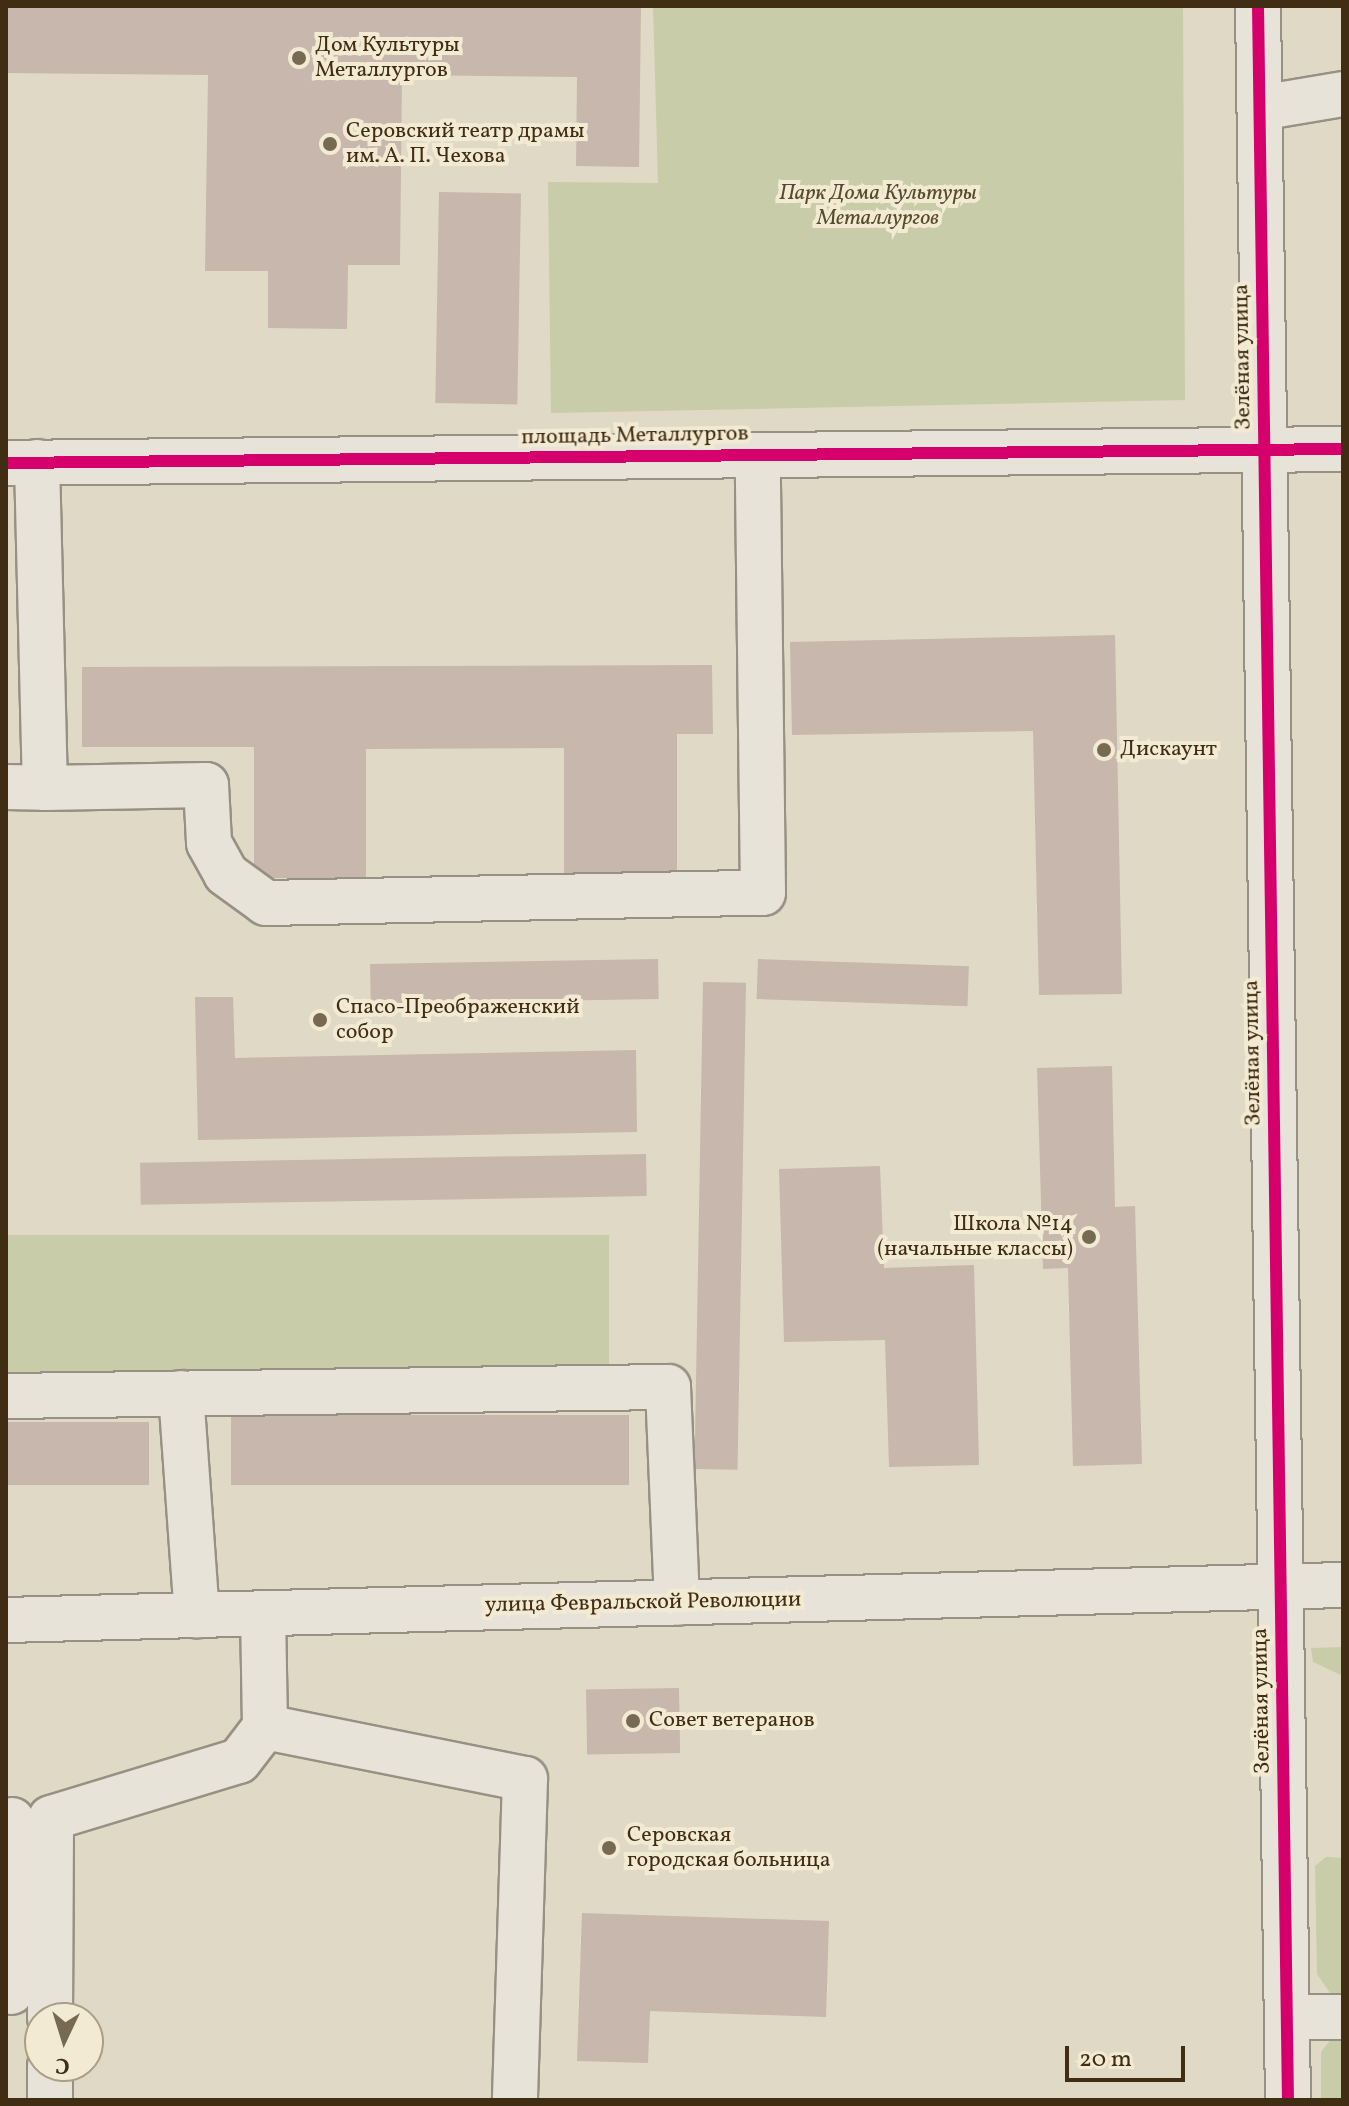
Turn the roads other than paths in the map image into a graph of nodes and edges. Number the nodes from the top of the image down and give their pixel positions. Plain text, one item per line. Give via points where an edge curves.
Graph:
1 (1258, 6) edge
2 (1343, 94) edge
3 (1260, 108) junction
4 (1343, 449) edge
5 (1265, 451) junction
6 (758, 455) junction
7 (21, 462) edge
8 (25, 788) edge
9 (181, 1393) junction
10 (6, 1396) edge
11 (1343, 1585) edge
12 (1281, 1587) junction
13 (677, 1603) junction
14 (263, 1613) junction
15 (197, 1615) junction
16 (6, 1620) edge
17 (265, 1727) junction
18 (23, 1819) edge
19 (11, 1992) dead end
20 (48, 2002) edge
21 (1287, 2017) junction
22 (1343, 2017) edge
23 (515, 2100) edge
24 (1288, 2100) edge

1 - 3 street, Зелёная улица
2 - 3 street
3 - 5 street, Зелёная улица
4 - 5 street, площадь Металлургов
5 - 6 street, площадь Металлургов
5 - 12 street, Зелёная улица
6 - 7 street, площадь Металлургов
6 - 8 street via 763,893 266,903 226,874 209,843 206,785
7 - 8 street
9 - 10 street
9 - 13 street via 668,1387
9 - 15 street
11 - 12 street, улица Февральской Революции
12 - 13 street, улица Февральской Революции
12 - 21 street, Зелёная улица
13 - 14 street, улица Февральской Революции
14 - 15 street, улица Февральской Революции
14 - 17 street
15 - 16 street, улица Февральской Революции
17 - 18 street via 239,1761
17 - 23 street via 525,1779
18 - 19 street
18 - 20 street
21 - 22 street
21 - 24 street, Зелёная улица

